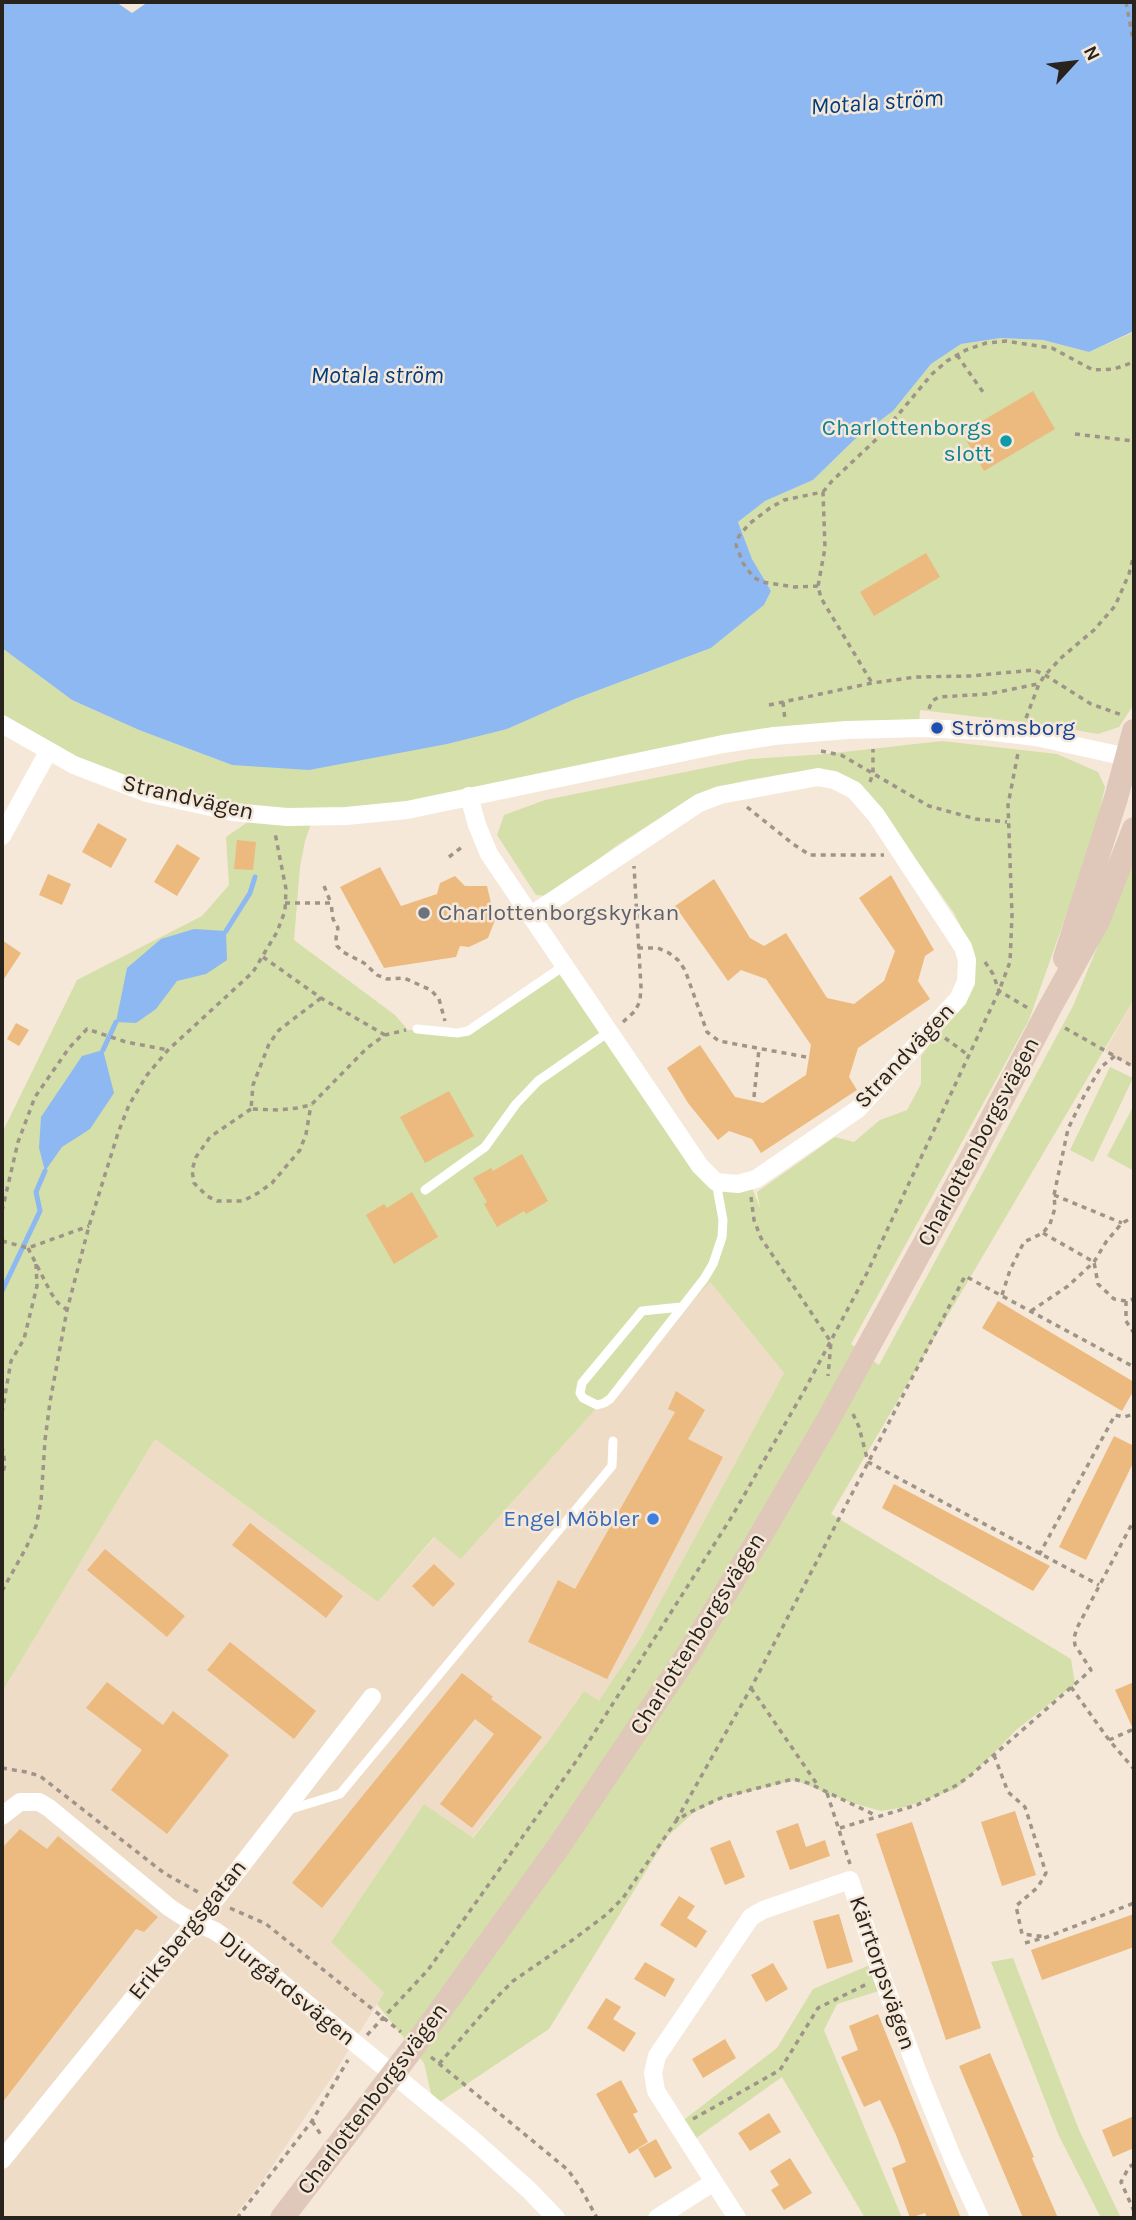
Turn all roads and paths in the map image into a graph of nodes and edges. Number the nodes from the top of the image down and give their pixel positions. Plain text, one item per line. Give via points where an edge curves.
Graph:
1 (1126, 2) edge
2 (1134, 45) edge
3 (957, 355) junction
4 (1134, 362) edge
5 (985, 395) dead end
6 (1075, 434) dead end
7 (1134, 441) edge
8 (822, 492) junction
9 (1134, 554) edge
10 (818, 586) junction
11 (1045, 675) junction
12 (872, 683) junction
13 (1039, 684) junction
14 (769, 705) dead end
15 (929, 709) dead end
16 (1024, 723) dead end
17 (2, 724) edge
18 (1131, 724) edge
19 (1019, 747) dead end
20 (873, 750) dead end
21 (48, 752) junction
22 (1131, 758) edge
23 (738, 791) junction
24 (470, 796) junction
25 (1007, 822) junction
26 (1134, 829) edge
27 (275, 831) dead end
28 (2, 836) edge
29 (462, 847) dead end
30 (633, 847) junction
31 (900, 852) junction
32 (449, 857) dead end
33 (324, 886) dead end
34 (285, 903) junction
35 (331, 903) junction
36 (531, 915) junction
37 (638, 948) junction
38 (263, 957) junction
39 (565, 965) junction
40 (999, 991) junction
41 (321, 998) junction
42 (1048, 1016) junction
43 (932, 1028) junction
44 (416, 1029) joint
45 (610, 1031) junction
46 (447, 1032) junction
47 (385, 1035) junction
48 (759, 1049) junction
49 (168, 1050) junction
50 (968, 1055) junction
51 (1115, 1056) junction
52 (806, 1057) dead end
53 (1134, 1067) edge
54 (754, 1097) dead end
55 (311, 1105) junction
56 (251, 1109) junction
57 (716, 1181) junction
58 (750, 1181) junction
59 (425, 1190) dead end
60 (1054, 1195) junction
61 (2, 1211) edge
62 (1134, 1217) edge
63 (1122, 1223) junction
64 (89, 1226) junction
65 (1043, 1233) junction
66 (2, 1241) edge
67 (28, 1248) junction
68 (1094, 1262) junction
69 (36, 1264) junction
70 (1002, 1295) junction
71 (1134, 1299) edge
72 (1126, 1301) junction
73 (681, 1307) junction
74 (67, 1310) junction
75 (1031, 1311) junction
76 (1134, 1333) edge
77 (831, 1342) junction
78 (1134, 1367) edge
79 (2, 1413) edge
80 (1134, 1414) edge
81 (613, 1441) dead end
82 (2, 1446) edge
83 (868, 1462) junction
84 (2, 1476) edge
85 (1134, 1523) edge
86 (1039, 1555) junction
87 (1099, 1585) junction
88 (2, 1591) edge
89 (1071, 1687) junction
90 (751, 1688) junction
91 (372, 1697) dead end
92 (1134, 1729) edge
93 (1109, 1740) junction
94 (994, 1755) junction
95 (2, 1768) edge
96 (1134, 1769) edge
97 (820, 1788) junction
98 (827, 1793) junction
99 (283, 1812) junction
100 (2, 1816) edge
101 (877, 1816) junction
102 (676, 1821) junction
103 (840, 1828) junction
104 (850, 1880) junction
105 (215, 1900) junction
106 (1134, 1903) edge
107 (196, 1923) junction
108 (1047, 1937) junction
109 (1025, 1943) dead end
110 (882, 1977) junction
111 (383, 2017) junction
112 (358, 2046) junction
113 (393, 2074) junction
114 (312, 2120) junction
115 (679, 2126) junction
116 (321, 2135) dead end
117 (2, 2160) edge
118 (1134, 2164) edge
119 (714, 2182) junction
120 (1134, 2210) edge
121 (237, 2218) edge
122 (282, 2218) edge
123 (555, 2218) edge
124 (597, 2218) edge
125 (657, 2218) edge
126 (737, 2218) edge
127 (980, 2218) edge

1 - 2 path
3 - 4 path via 986,343 1006,341 1052,348 1093,370
3 - 5 path
3 - 8 path via 932,374 881,434
6 - 7 path
8 - 10 path via 825,548
8 - 10 path via 770,508 749,524 736,545 743,563 762,582
9 - 11 path via 1115,606
10 - 12 path
11 - 12 path via 1023,670
11 - 13 path
11 - 18 path
12 - 14 path
13 - 15 path via 939,697
13 - 16 path
17 - 21 street, Strandvägen
18 - 22 main road, Charlottenborgsvägen
19 - 25 path
20 - 25 path via 873,773 913,798 960,815
21 - 24 street, Strandvägen via 147,793 261,816 370,814
21 - 28 street
22 - 24 street, Strandvägen via 986,731 846,730 759,737
22 - 42 main road, Charlottenborgsvägen
23 - 30 street, Strandvägen via 699,803
23 - 31 path via 742,803 810,855
23 - 31 street, Strandvägen via 818,777 844,784 876,816
24 - 36 street via 489,854
25 - 40 path via 1012,939 1010,962
26 - 42 main road, Charlottenborgsvägen via 1098,921
27 - 34 path
29 - 32 path
30 - 36 street, Strandvägen
30 - 37 path
31 - 43 street, Strandvägen via 967,960 963,991
33 - 35 path
34 - 35 path
34 - 38 path via 277,932
35 - 46 path via 337,946 377,975 404,978 431,990 439,999
36 - 39 street
37 - 45 path via 640,1001 629,1017
37 - 48 path via 658,948 678,960 707,1032 719,1041
38 - 41 path
38 - 49 path via 236,990
39 - 45 street
39 - 46 lane via 468,1031
40 - 42 path
40 - 50 path
41 - 47 path
41 - 56 path via 279,1030 269,1044 253,1084
42 - 51 path
42 - 113 main road, Charlottenborgsvägen via 846,1387 690,1651 559,1846
43 - 50 path
43 - 58 street, Strandvägen via 858,1110
44 - 46 lane
44 - 47 path
45 - 57 street via 700,1166
45 - 59 lane via 538,1081 485,1147
47 - 55 path
48 - 52 path
48 - 54 path
49 - 61 path via 87,1029 34,1097
49 - 64 path via 129,1105
50 - 77 path
51 - 53 path
51 - 60 path via 1101,1067 1068,1129
55 - 56 path
55 - 56 path via 300,1150 272,1183 243,1201 217,1201 194,1183 196,1157 210,1137
57 - 58 street via 729,1185
57 - 73 lane via 722,1237 713,1264
58 - 77 path via 761,1238
60 - 63 path
60 - 65 path via 1055,1208
62 - 63 path
63 - 68 path
64 - 67 path
64 - 74 path
65 - 68 path
65 - 70 path via 1024,1242
66 - 67 path
67 - 69 path
68 - 72 path via 1098,1284 1114,1299
68 - 75 path
69 - 74 path via 51,1293
69 - 79 path via 37,1286 24,1339 11,1361
70 - 75 path
70 - 83 path via 965,1276
71 - 72 path
72 - 76 path via 1126,1321
73 - 73 lane via 610,1398 597,1405 583,1398 582,1383 642,1311
74 - 88 path via 48,1415 36,1526
75 - 78 path
77 - 111 path via 731,1518 577,1759 428,1970
80 - 86 path via 1115,1415
81 - 99 lane via 612,1466 340,1794
82 - 84 path
83 - 86 path
83 - 90 path
85 - 87 path
86 - 87 path
87 - 89 path via 1074,1638 1091,1670
89 - 93 path
89 - 94 path
90 - 97 path
90 - 102 path
91 - 99 street, Eriksbergsgatan
92 - 93 path
93 - 96 path
94 - 101 path via 931,1799
94 - 108 path via 1008,1792 1025,1807 1046,1873 1016,1906 1022,1934
95 - 105 path via 40,1776 164,1873
97 - 98 path
97 - 102 path via 793,1779 776,1782 723,1797
98 - 101 path
98 - 103 path
99 - 105 street, Eriksbergsgatan
100 - 107 street, Djurgårdsvägen via 20,1801 39,1802 170,1908
101 - 103 path
102 - 124 path via 623,1898 496,1997 439,2064 568,2171
103 - 104 path via 850,1861
104 - 110 street, Kärrtorpsvägen
104 - 115 street, Kärrtorpsvägen via 763,1910 746,1923 657,2056 653,2073 656,2091
105 - 107 street, Eriksbergsgatan
105 - 111 path via 266,1924
106 - 108 path
107 - 112 street, Djurgårdsvägen via 234,1944
107 - 117 street, Eriksbergsgatan
108 - 109 path
110 - 115 path via 818,2008 780,2070
110 - 127 street, Kärrtorpsvägen
111 - 112 path
112 - 113 street, Djurgårdsvägen
112 - 114 path
113 - 122 main road, Charlottenborgsvägen
113 - 123 street, Djurgårdsvägen via 502,2165
114 - 116 path
114 - 121 path
115 - 119 street, Kärrtorpsvägen
118 - 120 path via 1121,2182
119 - 125 street
119 - 126 street, Kärrtorpsvägen

